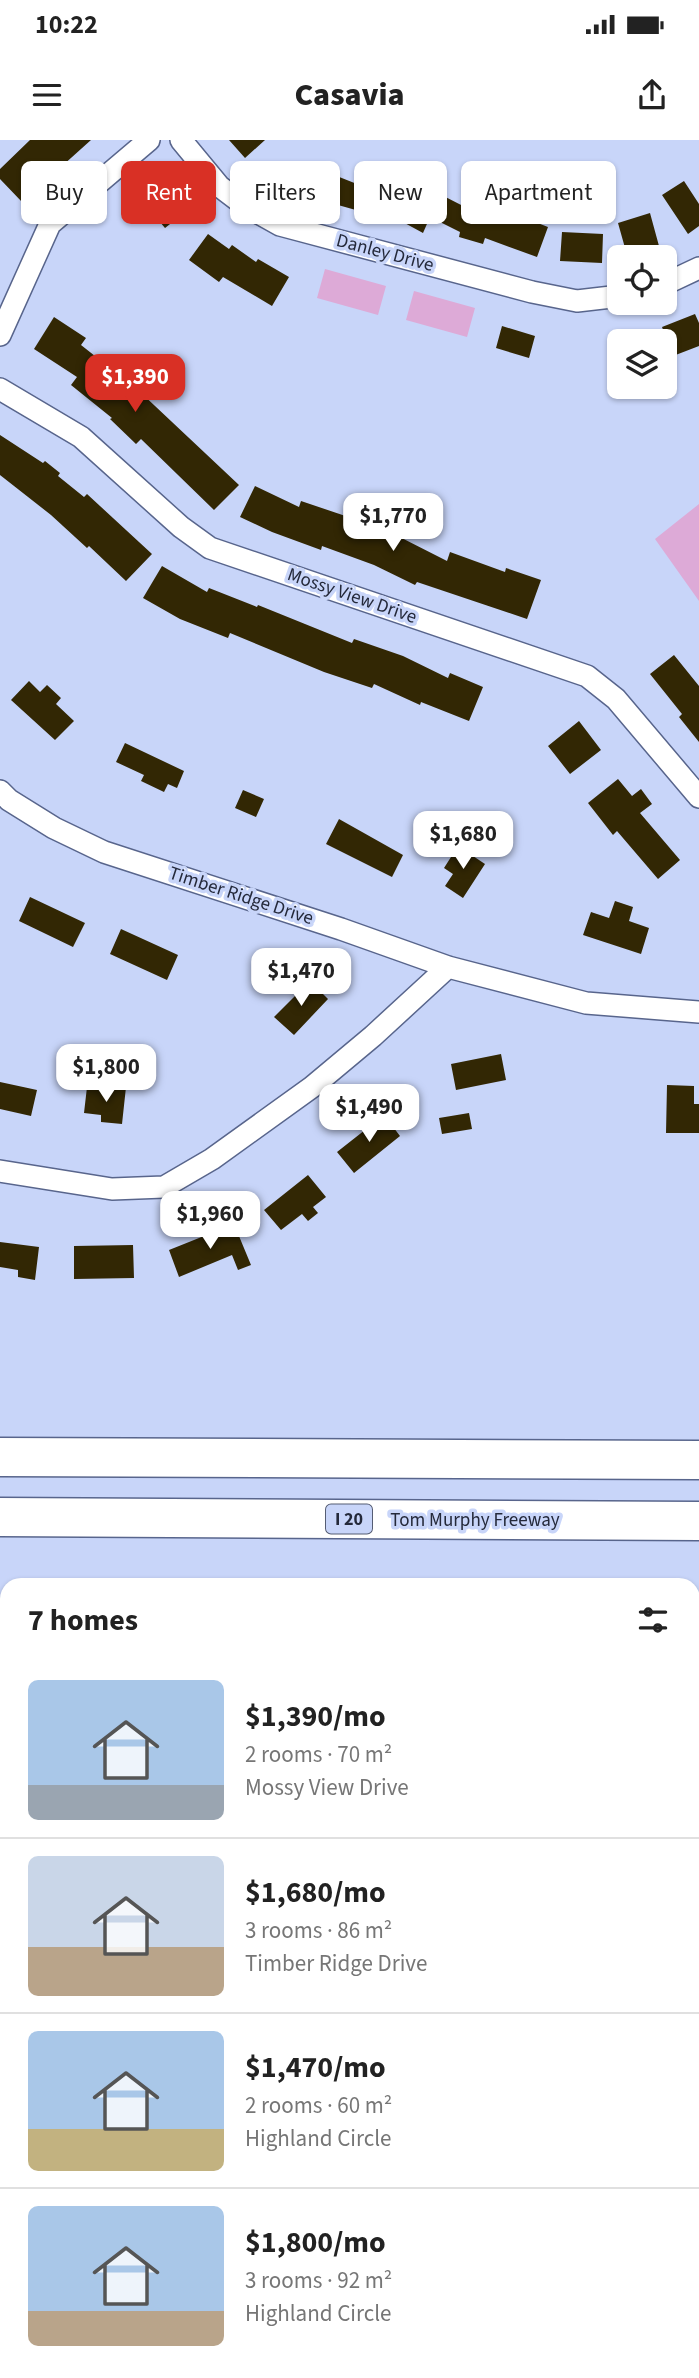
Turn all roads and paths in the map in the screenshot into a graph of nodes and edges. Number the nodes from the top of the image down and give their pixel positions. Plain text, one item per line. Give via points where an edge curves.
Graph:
1 (149, 140) edge
2 (181, 140) edge
3 (699, 268) edge
4 (677, 278) edge
5 (607, 298) edge
6 (0, 335) edge
7 (0, 389) edge
8 (0, 790) edge
9 (699, 797) edge
10 (448, 967) junction
11 (699, 1012) edge
12 (0, 1171) edge
13 (0, 1457) edge
14 (699, 1460) edge
15 (0, 1517) edge
16 (699, 1521) edge

1 - 6 street via 50,224
2 - 5 street, Danley Drive via 219,186 280,225 532,292 577,301
3 - 4 street
7 - 9 street, Mossy View Drive via 81,438 210,548 587,676 617,699
8 - 10 street, Timber Ridge Drive via 54,828 104,852
10 - 11 street, Timber Ridge Drive via 586,1003
10 - 12 street via 312,1087 212,1159 164,1187 112,1189
13 - 14 highway
15 - 16 highway, Tom Murphy Freeway / I 20

